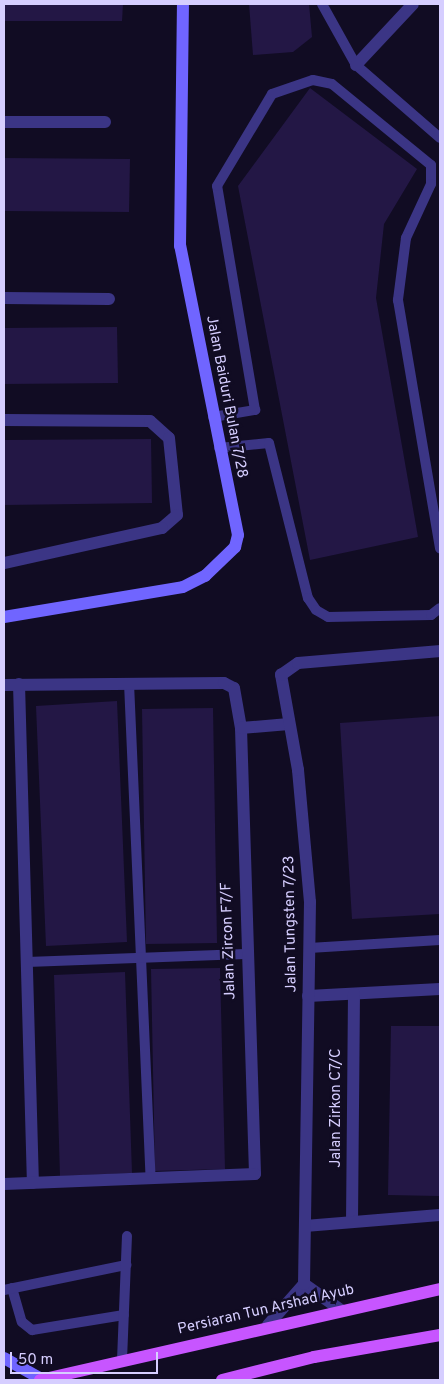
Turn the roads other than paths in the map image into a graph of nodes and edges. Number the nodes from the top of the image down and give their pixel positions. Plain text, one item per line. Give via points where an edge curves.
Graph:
1 (183, 4) edge
2 (322, 4) edge
3 (412, 4) edge
4 (356, 65) junction
5 (4, 122) edge
6 (106, 122) dead end
7 (440, 138) edge
8 (4, 298) edge
9 (109, 299) dead end
10 (213, 417) junction
11 (4, 420) edge
12 (219, 448) junction
13 (440, 548) edge
14 (4, 563) edge
15 (440, 608) edge
16 (4, 617) edge
17 (440, 651) edge
18 (129, 683) junction
19 (4, 684) edge
20 (19, 684) junction
21 (289, 724) junction
22 (241, 728) junction
23 (440, 940) edge
24 (309, 948) junction
25 (245, 954) junction
26 (140, 958) junction
27 (27, 962) junction
28 (440, 989) edge
29 (354, 994) junction
30 (308, 996) junction
31 (151, 1179) junction
32 (33, 1183) junction
33 (4, 1184) edge
34 (440, 1215) edge
35 (352, 1222) junction
36 (305, 1226) junction
37 (127, 1236) dead end
38 (126, 1265) junction
39 (304, 1284) junction
40 (8, 1289) edge
41 (440, 1289) edge
42 (342, 1310) junction
43 (124, 1315) junction
44 (268, 1325) junction
45 (440, 1335) edge
46 (4, 1358) edge
47 (122, 1360) junction
48 (42, 1380) edge
49 (222, 1380) edge

1 - 10 street, Jalan Baiduri Bulan 7/28 via 180,246
2 - 4 lane
3 - 4 street
4 - 7 lane
5 - 6 street
8 - 9 street
10 - 12 street, Jalan Baiduri Bulan 7/28
10 - 13 lane via 255,410 217,186 272,94 312,80 332,84 431,165 431,184 406,238 398,300
11 - 14 street via 150,421 170,438 177,515 162,528
12 - 15 lane via 269,443 308,598 316,610 328,617 431,615
12 - 16 street, Jalan Baiduri Bulan 7/28 via 238,535 227,558 205,576 183,587
17 - 21 street, Jalan Tungsten 7/23 via 298,663 281,675
18 - 20 street, Jalan Zircon F7/F
18 - 22 street, Jalan Zircon F7/F via 224,683 234,688
18 - 26 lane
19 - 20 street, Jalan Zircon F7/F
20 - 27 street
21 - 22 street
21 - 24 street, Jalan Tungsten 7/23 via 305,829
22 - 25 street, Jalan Zircon F7/F
23 - 24 lane
24 - 30 street, Jalan Tungsten 7/23
25 - 26 lane
25 - 31 street, Jalan Zircon F7/F via 255,1174
26 - 27 lane
26 - 31 lane
27 - 32 street
28 - 29 street
29 - 30 street
29 - 35 street, Jalan Zirkon C7/C
30 - 36 street, Jalan Tungsten 7/23
31 - 32 street, Jalan Zircon F7/F
32 - 33 street, Jalan Zircon F7/F
34 - 35 street
35 - 36 street
36 - 39 street, Jalan Tungsten 7/23
37 - 38 lane
38 - 40 lane
38 - 43 lane
39 - 42 street
39 - 44 street
40 - 43 lane via 22,1322 32,1330
41 - 42 main road, Persiaran Tun Arshad Ayub
42 - 44 main road, Persiaran Tun Arshad Ayub
43 - 47 lane
44 - 47 main road, Persiaran Tun Arshad Ayub
45 - 49 main road via 314,1357
46 - 48 street
47 - 48 main road, Persiaran Tun Arshad Ayub

